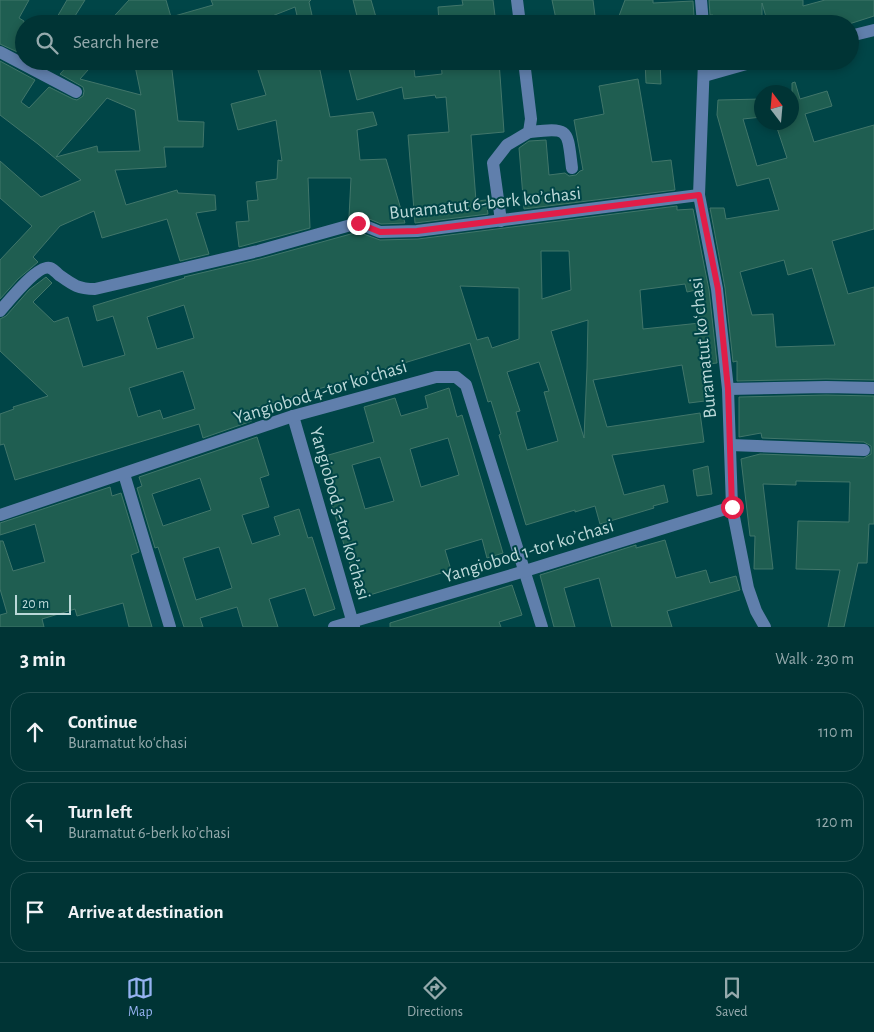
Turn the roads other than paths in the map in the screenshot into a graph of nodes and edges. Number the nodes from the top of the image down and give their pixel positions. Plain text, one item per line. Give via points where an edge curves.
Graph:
1 (517, 0) edge
2 (701, 0) edge
3 (519, 15) edge
4 (702, 15) edge
5 (874, 30) edge
6 (859, 34) edge
7 (0, 52) edge
8 (15, 60) edge
9 (34, 70) edge
10 (525, 70) edge
11 (704, 70) edge
12 (725, 70) edge
13 (704, 76) junction
14 (76, 92) dead end
15 (529, 132) junction
16 (572, 168) dead end
17 (699, 195) junction
18 (501, 221) junction
19 (0, 311) edge
20 (874, 388) edge
21 (728, 389) junction
22 (293, 416) junction
23 (730, 445) junction
24 (864, 450) dead end
25 (124, 474) junction
26 (732, 507) junction
27 (0, 515) edge
28 (525, 571) junction
29 (353, 624) edge
30 (170, 627) edge
31 (334, 627) edge
32 (542, 627) edge
33 (765, 627) edge

1 - 3 street
2 - 4 street
5 - 6 street
7 - 8 street
9 - 14 street
10 - 15 street
11 - 13 street, Buramatut koʻchasi
12 - 13 street
13 - 17 street, Buramatut koʻchasi
15 - 16 street via 557,129 564,132 568,137
15 - 18 street via 507,145 493,163
17 - 18 street, Buramatut 6-berk koʼchasi
17 - 21 street, Buramatut koʻchasi via 718,289
18 - 19 street, Buramatut 6-berk koʼchasi via 380,232 358,223 258,251 95,289 75,286 44,267
20 - 21 street
21 - 23 street, Buramatut koʻchasi
22 - 25 street, Yangiobod 4-tor koʼchasi
22 - 28 street, Yangiobod 4-tor koʼchasi via 436,376 456,377 466,385
22 - 29 street, Yangiobod 3-tor koʼchasi
23 - 24 street
23 - 26 street, Buramatut koʻchasi
25 - 27 street, Yangiobod 4-tor koʼchasi
25 - 30 street
26 - 28 street, Yangiobod 1-tor koʼchasi
26 - 33 street, Buramatut koʻchasi via 748,588
28 - 29 street, Yangiobod 1-tor koʼchasi
28 - 32 street, Yangiobod 4-tor koʼchasi
29 - 31 street, Yangiobod 1-tor koʼchasi

